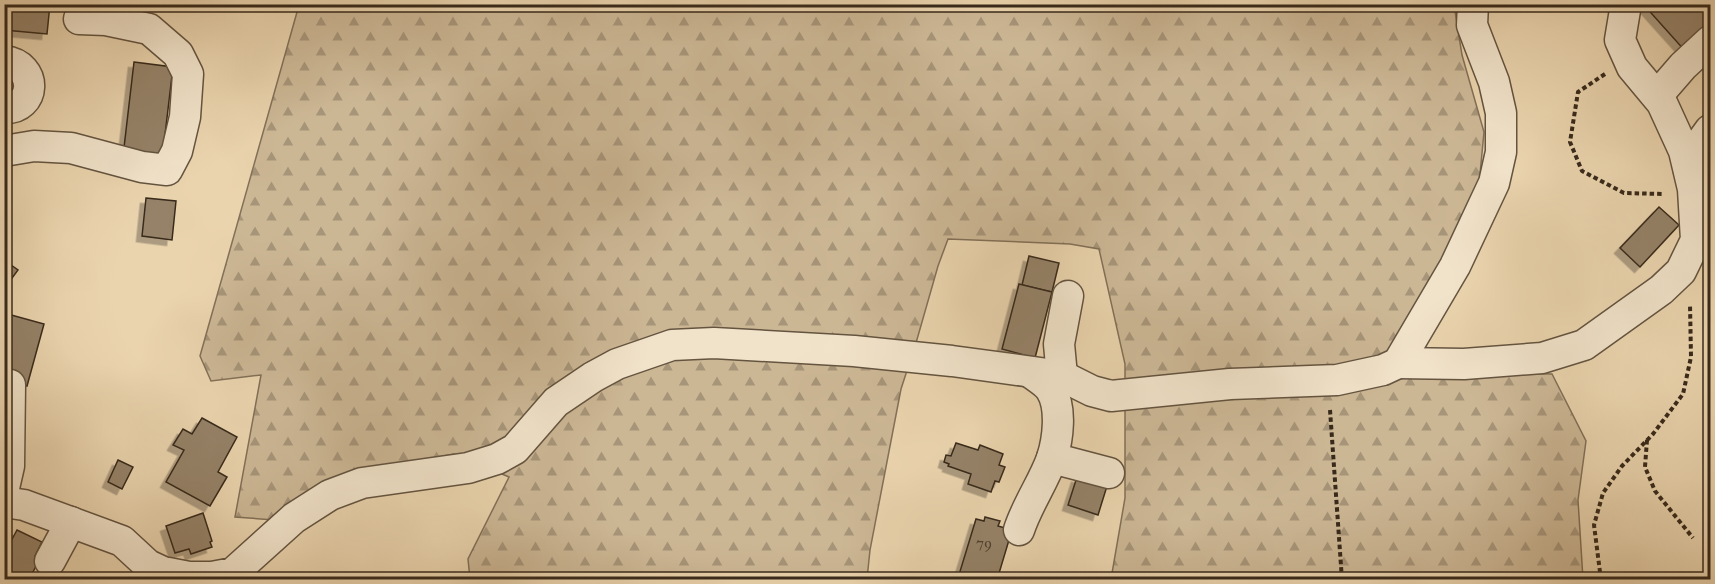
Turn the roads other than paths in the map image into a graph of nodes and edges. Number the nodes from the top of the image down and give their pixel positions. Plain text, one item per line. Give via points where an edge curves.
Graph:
1 (1473, 4) edge
2 (1626, 4) edge
3 (79, 19) dead end
4 (1710, 41) edge
5 (4, 61) edge
6 (1657, 96) junction
7 (4, 108) edge
8 (1710, 130) edge
9 (4, 151) edge
10 (1689, 170) junction
11 (1068, 296) dead end
12 (1398, 363) junction
13 (1030, 372) junction
14 (1062, 376) junction
15 (10, 385) dead end
16 (1052, 458) junction
17 (1109, 473) dead end
18 (4, 488) edge
19 (4, 502) edge
20 (70, 522) junction
21 (1019, 530) dead end
22 (50, 561) dead end
23 (147, 572) edge
24 (238, 576) edge

1 - 12 street via 1472,25 1494,82 1501,113 1499,162 1494,183 1455,266
2 - 6 street via 1620,40 1632,67
3 - 9 street via 149,29 178,54 188,74 185,117 177,151 166,170 70,148 34,146
4 - 6 street
5 - 7 street via 21,67 30,82 25,99
6 - 10 street
8 - 10 street via 1697,148
10 - 12 street via 1696,240 1681,271 1584,345 1542,358 1464,364
11 - 14 street via 1059,344
12 - 14 street via 1383,370 1328,380 1230,384 1111,396
13 - 14 street
13 - 16 street via 1050,388 1056,403 1058,423
13 - 24 street via 854,351 714,343 672,345 617,364 593,377 556,402 515,450 497,459 468,468 362,483 330,495 294,518
15 - 18 street via 9,466
16 - 17 street
16 - 21 street
19 - 20 street
20 - 22 street
20 - 23 street via 122,541
23 - 24 street via 189,577

